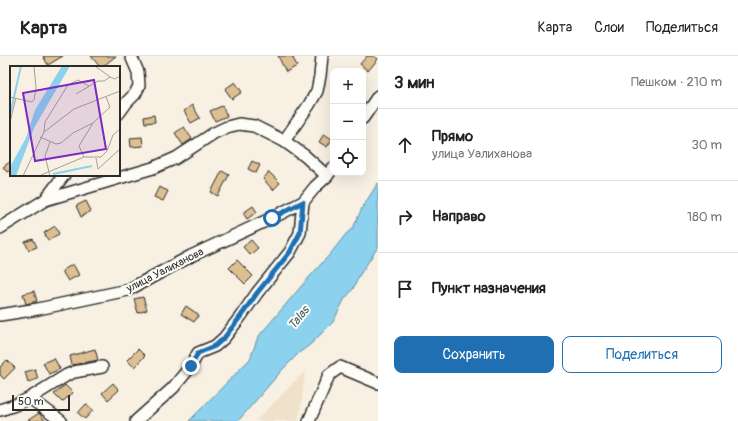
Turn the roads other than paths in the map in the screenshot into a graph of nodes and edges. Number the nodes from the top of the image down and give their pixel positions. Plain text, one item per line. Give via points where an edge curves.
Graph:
1 (131, 56) edge
2 (322, 56) edge
3 (378, 96) edge
4 (120, 112) edge
5 (366, 114) edge
6 (284, 141) junction
7 (330, 172) edge
8 (63, 176) edge
9 (45, 200) junction
10 (303, 202) junction
11 (0, 228) edge
12 (0, 315) edge
13 (102, 367) dead end
14 (378, 383) edge
15 (30, 398) junction
16 (0, 410) edge
17 (61, 421) edge
18 (136, 421) edge
19 (308, 421) edge

1 - 4 street via 138,72 138,86 135,94
2 - 6 street via 317,91
3 - 5 street
6 - 7 street
6 - 9 street via 254,126 239,124 214,133 176,158 154,168
7 - 10 street, улица Уалиханова
8 - 9 street
9 - 11 street
10 - 12 street, улица Уалиханова via 191,256 128,290
10 - 18 street via 300,233 290,252 224,338 215,346 198,353 173,388
13 - 15 street via 67,375
14 - 19 street via 340,367 328,375
15 - 16 street
15 - 17 street

